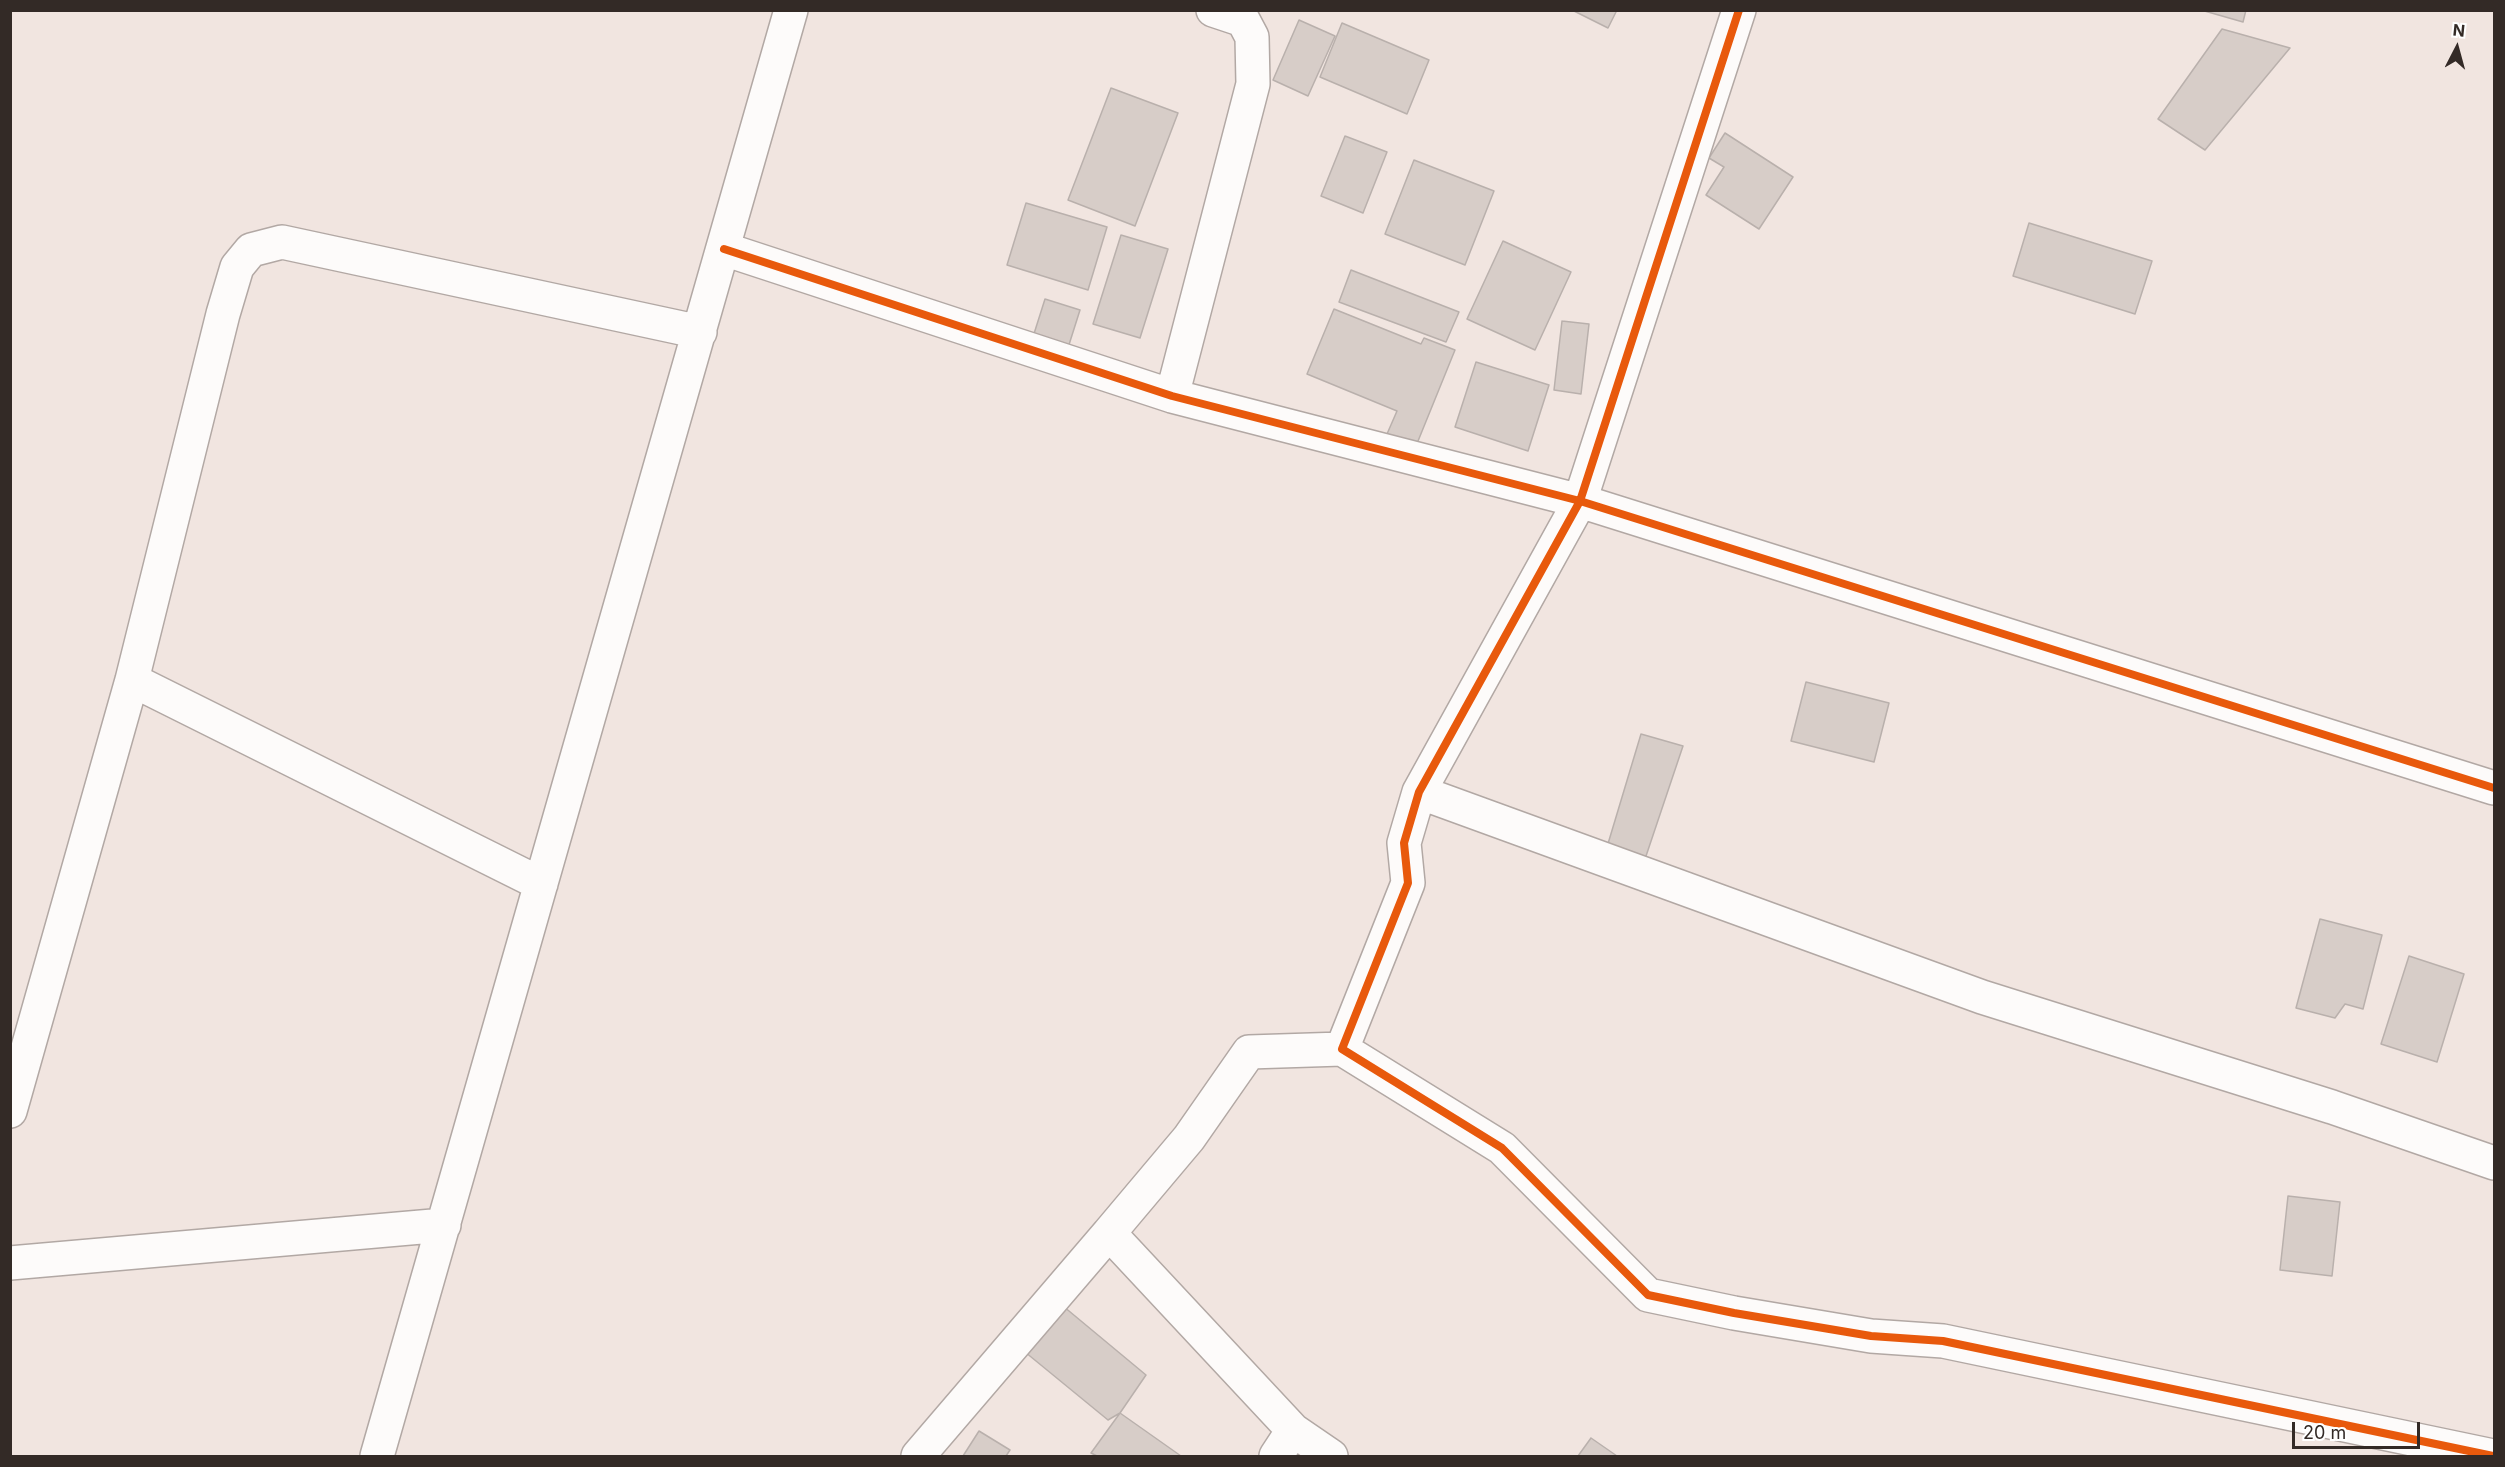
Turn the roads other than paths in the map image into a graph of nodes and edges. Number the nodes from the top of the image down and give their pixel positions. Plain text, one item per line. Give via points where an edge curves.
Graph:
1 (791, 10) edge
2 (1213, 10) edge
3 (1739, 10) edge
4 (724, 249) junction
5 (700, 332) junction
6 (1172, 396) junction
7 (1580, 501) junction
8 (132, 680) junction
9 (2494, 788) edge
10 (1419, 792) junction
11 (541, 884) junction
12 (1342, 1048) junction
13 (10, 1111) edge
14 (2494, 1163) edge
15 (444, 1225) junction
16 (1109, 1233) junction
17 (10, 1263) edge
18 (1285, 1443) edge
19 (377, 1456) edge
20 (918, 1456) edge
21 (1331, 1456) edge
22 (2493, 1456) edge

1 - 4 street
2 - 6 street via 1244,20 1252,37 1253,84
3 - 7 street
4 - 5 street
4 - 6 street
5 - 8 street via 282,242 251,250 237,267 223,314
5 - 11 street
6 - 7 street
7 - 9 street
7 - 10 street
8 - 11 street
8 - 13 street
10 - 12 street via 1404,843 1408,882
10 - 14 street via 1982,997 2332,1107
11 - 15 street
12 - 16 street via 1249,1052 1189,1138
12 - 22 street via 1502,1148 1648,1295 1859,1334 1943,1341
15 - 17 street
15 - 19 street
16 - 18 street
16 - 20 street
18 - 21 street

